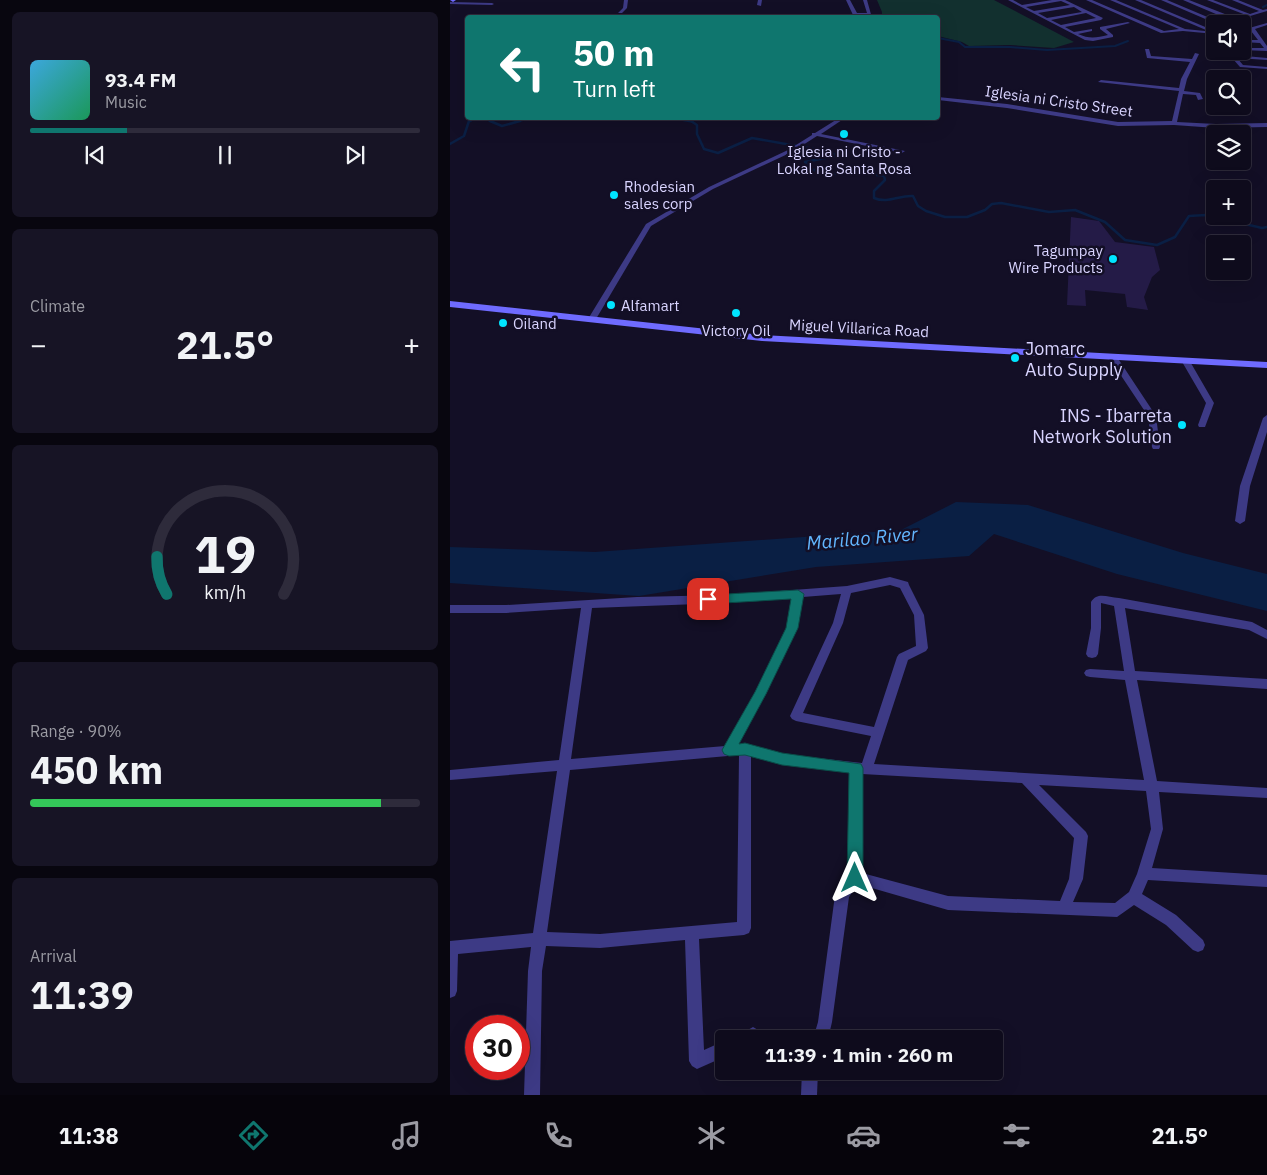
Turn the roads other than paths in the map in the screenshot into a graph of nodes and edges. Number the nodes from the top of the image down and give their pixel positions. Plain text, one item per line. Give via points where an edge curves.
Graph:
1 (626, 0) edge
2 (848, 0) edge
3 (865, 0) edge
4 (1010, 0) edge
5 (1061, 0) edge
6 (1105, 0) edge
7 (1112, 0) edge
8 (1137, 0) edge
9 (1166, 0) edge
10 (1185, 0) edge
11 (1209, 0) edge
12 (1234, 0) edge
13 (451, 1) edge
14 (1090, 1) edge
15 (492, 4) dead end
16 (1022, 6) junction
17 (1075, 6) junction
18 (1257, 9) junction
19 (1265, 10) edge
20 (620, 12) dead end
21 (1034, 12) junction
22 (1088, 12) junction
23 (1248, 14) junction
24 (862, 15) edge
25 (870, 15) edge
26 (1222, 15) edge
27 (1244, 15) edge
28 (1200, 16) junction
29 (1206, 18) edge
30 (1047, 19) junction
31 (1182, 19) junction
32 (1164, 22) junction
33 (1128, 24) dead end
34 (1267, 24) edge
35 (1060, 26) junction
36 (1258, 27) junction
37 (1206, 28) edge
38 (1252, 29) joint
39 (1090, 30) dead end
40 (1186, 30) junction
41 (1267, 30) edge
42 (1206, 31) edge
43 (1074, 33) junction
44 (1251, 41) edge
45 (1261, 42) junction
46 (1251, 49) edge
47 (1147, 50) dead end
48 (1267, 50) edge
49 (1197, 54) dead end
50 (1251, 58) edge
51 (1267, 59) edge
52 (1236, 60) edge
53 (1193, 62) junction
54 (1267, 68) edge
55 (1101, 82) dead end
56 (1182, 91) junction
57 (940, 99) edge
58 (1200, 99) dead end
59 (838, 120) edge
60 (1174, 123) junction
61 (1267, 125) edge
62 (814, 134) junction
63 (902, 151) dead end
64 (450, 304) edge
65 (592, 319) junction
66 (1112, 356) junction
67 (1185, 360) junction
68 (1267, 365) edge
69 (1267, 418) edge
70 (1202, 425) dead end
71 (1156, 447) dead end
72 (1240, 521) dead end
73 (847, 590) junction
74 (798, 594) junction
75 (1119, 602) junction
76 (587, 604) junction
77 (450, 609) edge
78 (1267, 635) edge
79 (1092, 654) dead end
80 (1090, 673) dead end
81 (1130, 676) junction
82 (1267, 684) edge
83 (878, 733) junction
84 (745, 749) junction
85 (729, 750) junction
86 (564, 766) junction
87 (861, 768) junction
88 (450, 775) edge
89 (1026, 779) junction
90 (1152, 787) junction
91 (1267, 794) edge
92 (1144, 874) junction
93 (855, 878) junction
94 (1267, 881) edge
95 (1134, 897) junction
96 (1064, 908) junction
97 (692, 933) junction
98 (539, 939) junction
99 (1198, 945) dead end
100 (450, 948) edge
101 (450, 991) edge
102 (823, 1030) edge
103 (715, 1053) edge
104 (810, 1080) edge
105 (532, 1095) edge
106 (809, 1095) edge

1 - 20 street via 625,8
2 - 24 street via 854,14
3 - 25 street
4 - 16 street
5 - 16 street
5 - 17 street
6 - 14 street
7 - 32 street
8 - 31 street
9 - 28 street
10 - 26 street
11 - 23 street
12 - 18 street
13 - 15 street
14 - 17 street
14 - 40 street via 1163,32
16 - 21 street
17 - 21 street
17 - 22 street
18 - 19 street
18 - 23 street
19 - 23 street
21 - 30 street
22 - 30 street
22 - 35 street via 1101,19
23 - 27 street
28 - 29 street
28 - 31 street
30 - 35 street
31 - 32 street
31 - 37 street
32 - 40 street
33 - 43 street via 1102,28 1111,36 1093,40
34 - 36 street
35 - 43 street
36 - 38 street
36 - 41 street
38 - 45 street
39 - 43 street
40 - 42 street
44 - 45 street
45 - 48 street
46 - 48 street
47 - 53 street via 1149,57
49 - 53 street
50 - 51 street
52 - 54 street via 1242,66
53 - 56 street
55 - 56 street
56 - 58 street via 1198,94
56 - 60 street
57 - 60 street, Iglesia ni Cristo Street via 1007,106 1118,124
59 - 62 street
60 - 61 street, Iglesia ni Cristo Street
62 - 63 street
62 - 65 street via 790,151 711,188 648,224
64 - 65 main road, Miguel Villarica Road
65 - 66 main road, Miguel Villarica Road via 762,338
66 - 67 main road, Miguel Villarica Road
66 - 71 street via 1152,416
67 - 68 main road, Miguel Villarica Road
67 - 70 street via 1210,403
69 - 72 street via 1245,486
73 - 74 street
73 - 83 street via 838,623 796,716
73 - 83 street via 890,581 904,585 919,615 922,648 903,657
74 - 76 street
74 - 85 street via 792,628
75 - 78 street via 1252,626
75 - 79 street via 1097,600
75 - 81 street
76 - 77 street
76 - 86 street
80 - 81 street
81 - 82 street
81 - 90 street
83 - 87 street
84 - 85 street
84 - 87 street via 782,759
84 - 97 street via 744,928
85 - 86 street
86 - 88 street
86 - 98 street
87 - 89 street
87 - 93 street
89 - 90 street
89 - 96 street via 1080,836 1076,879
90 - 91 street
90 - 92 street via 1157,829
92 - 94 street
92 - 95 street
93 - 96 street via 948,903
93 - 102 street via 842,895
95 - 96 street via 1117,910
95 - 99 street via 1172,920
97 - 98 street via 600,942
97 - 103 street via 697,1061
98 - 100 street
98 - 105 street via 533,996
100 - 101 street
104 - 106 street

